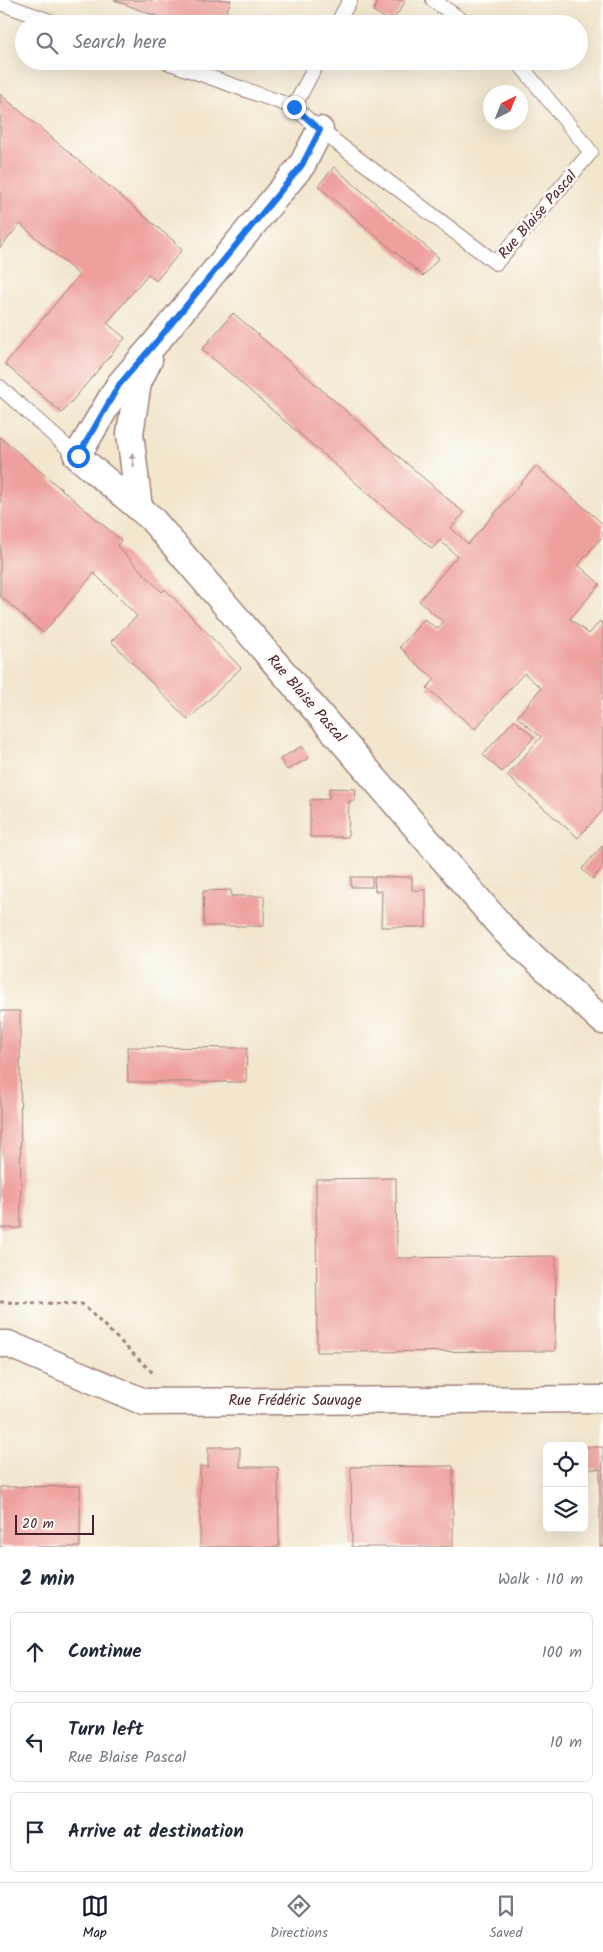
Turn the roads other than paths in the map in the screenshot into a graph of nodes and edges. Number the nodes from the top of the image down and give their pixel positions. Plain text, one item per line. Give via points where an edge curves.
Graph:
1 (350, 0) edge
2 (433, 0) edge
3 (0, 3) edge
4 (33, 15) edge
5 (342, 15) edge
6 (454, 15) edge
7 (189, 70) edge
8 (313, 70) edge
9 (524, 70) edge
10 (294, 107) junction
11 (320, 130) junction
12 (157, 341) junction
13 (0, 387) edge
14 (78, 456) junction
15 (139, 508) junction
16 (603, 1021) edge
17 (0, 1344) edge
18 (603, 1399) edge

1 - 5 lane
2 - 6 lane
3 - 4 lane
7 - 10 lane, Rue Blaise Pascal
8 - 10 lane
9 - 11 lane, Rue Blaise Pascal via 591,152 496,264
10 - 11 lane, Rue Blaise Pascal
11 - 12 street via 302,165
12 - 14 street via 119,385
15 -> 12 street via 130,433 138,382
13 - 14 lane, Rue Blaise Pascal
14 - 15 street, Rue Blaise Pascal
15 - 16 street, Rue Blaise Pascal via 151,518 506,932
17 - 18 street, Rue Frédéric Sauvage via 8,1344 144,1402

